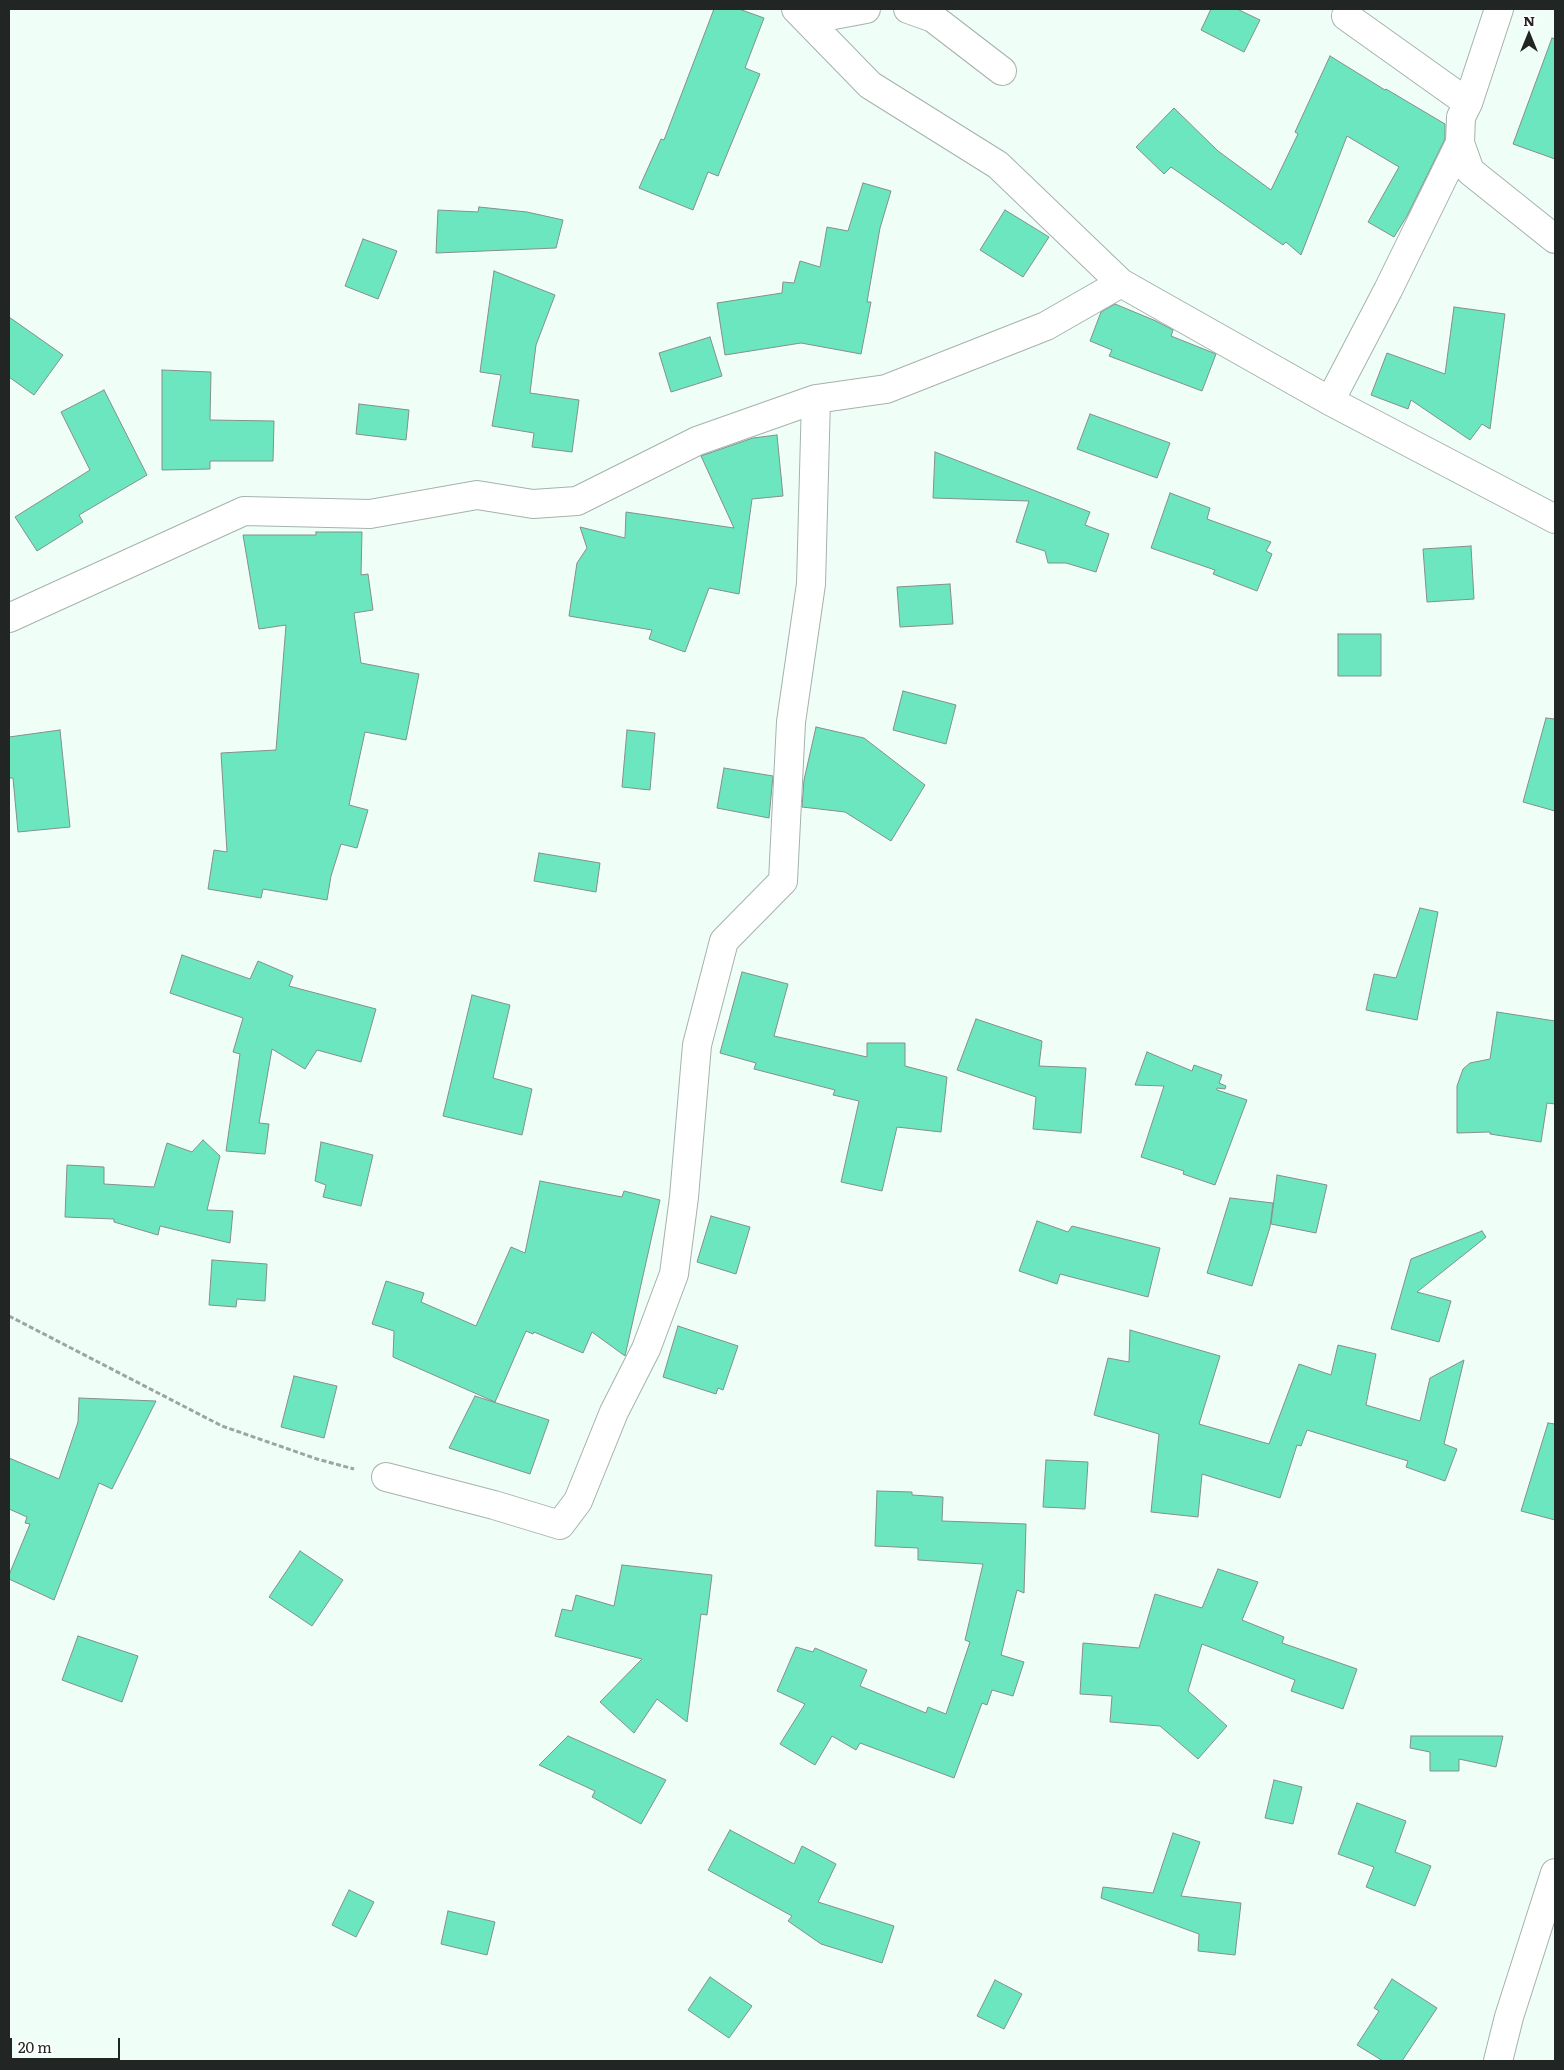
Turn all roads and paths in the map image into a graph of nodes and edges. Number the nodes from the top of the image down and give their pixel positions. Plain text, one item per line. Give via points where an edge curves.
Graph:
1 (866, 9) edge
2 (908, 9) edge
3 (1499, 9) edge
4 (802, 14) edge
5 (1346, 16) dead end
6 (1002, 71) dead end
7 (1468, 103) junction
8 (1460, 143) junction
9 (1555, 239) edge
10 (1121, 283) junction
11 (816, 399) junction
12 (1330, 401) junction
13 (1555, 518) edge
14 (9, 618) edge
15 (9, 1316) edge
16 (386, 1476) joint
17 (1555, 1873) edge
18 (1498, 2061) edge

1 - 4 street
2 - 6 street via 933,18
3 - 7 street
4 - 10 street via 870,85 998,165
5 - 7 street
7 - 8 street via 1461,117
8 - 9 street via 1470,171
8 - 12 street
10 - 11 street via 1046,326 886,389
10 - 12 street
11 - 14 street via 697,441 577,501 533,504 476,495 370,514 244,511
11 - 16 street via 811,584 791,722 783,881 724,941 697,1044 674,1274 646,1348 614,1412 578,1501 560,1525
12 - 13 street
15 - 16 path via 222,1426 317,1459
17 - 18 street

